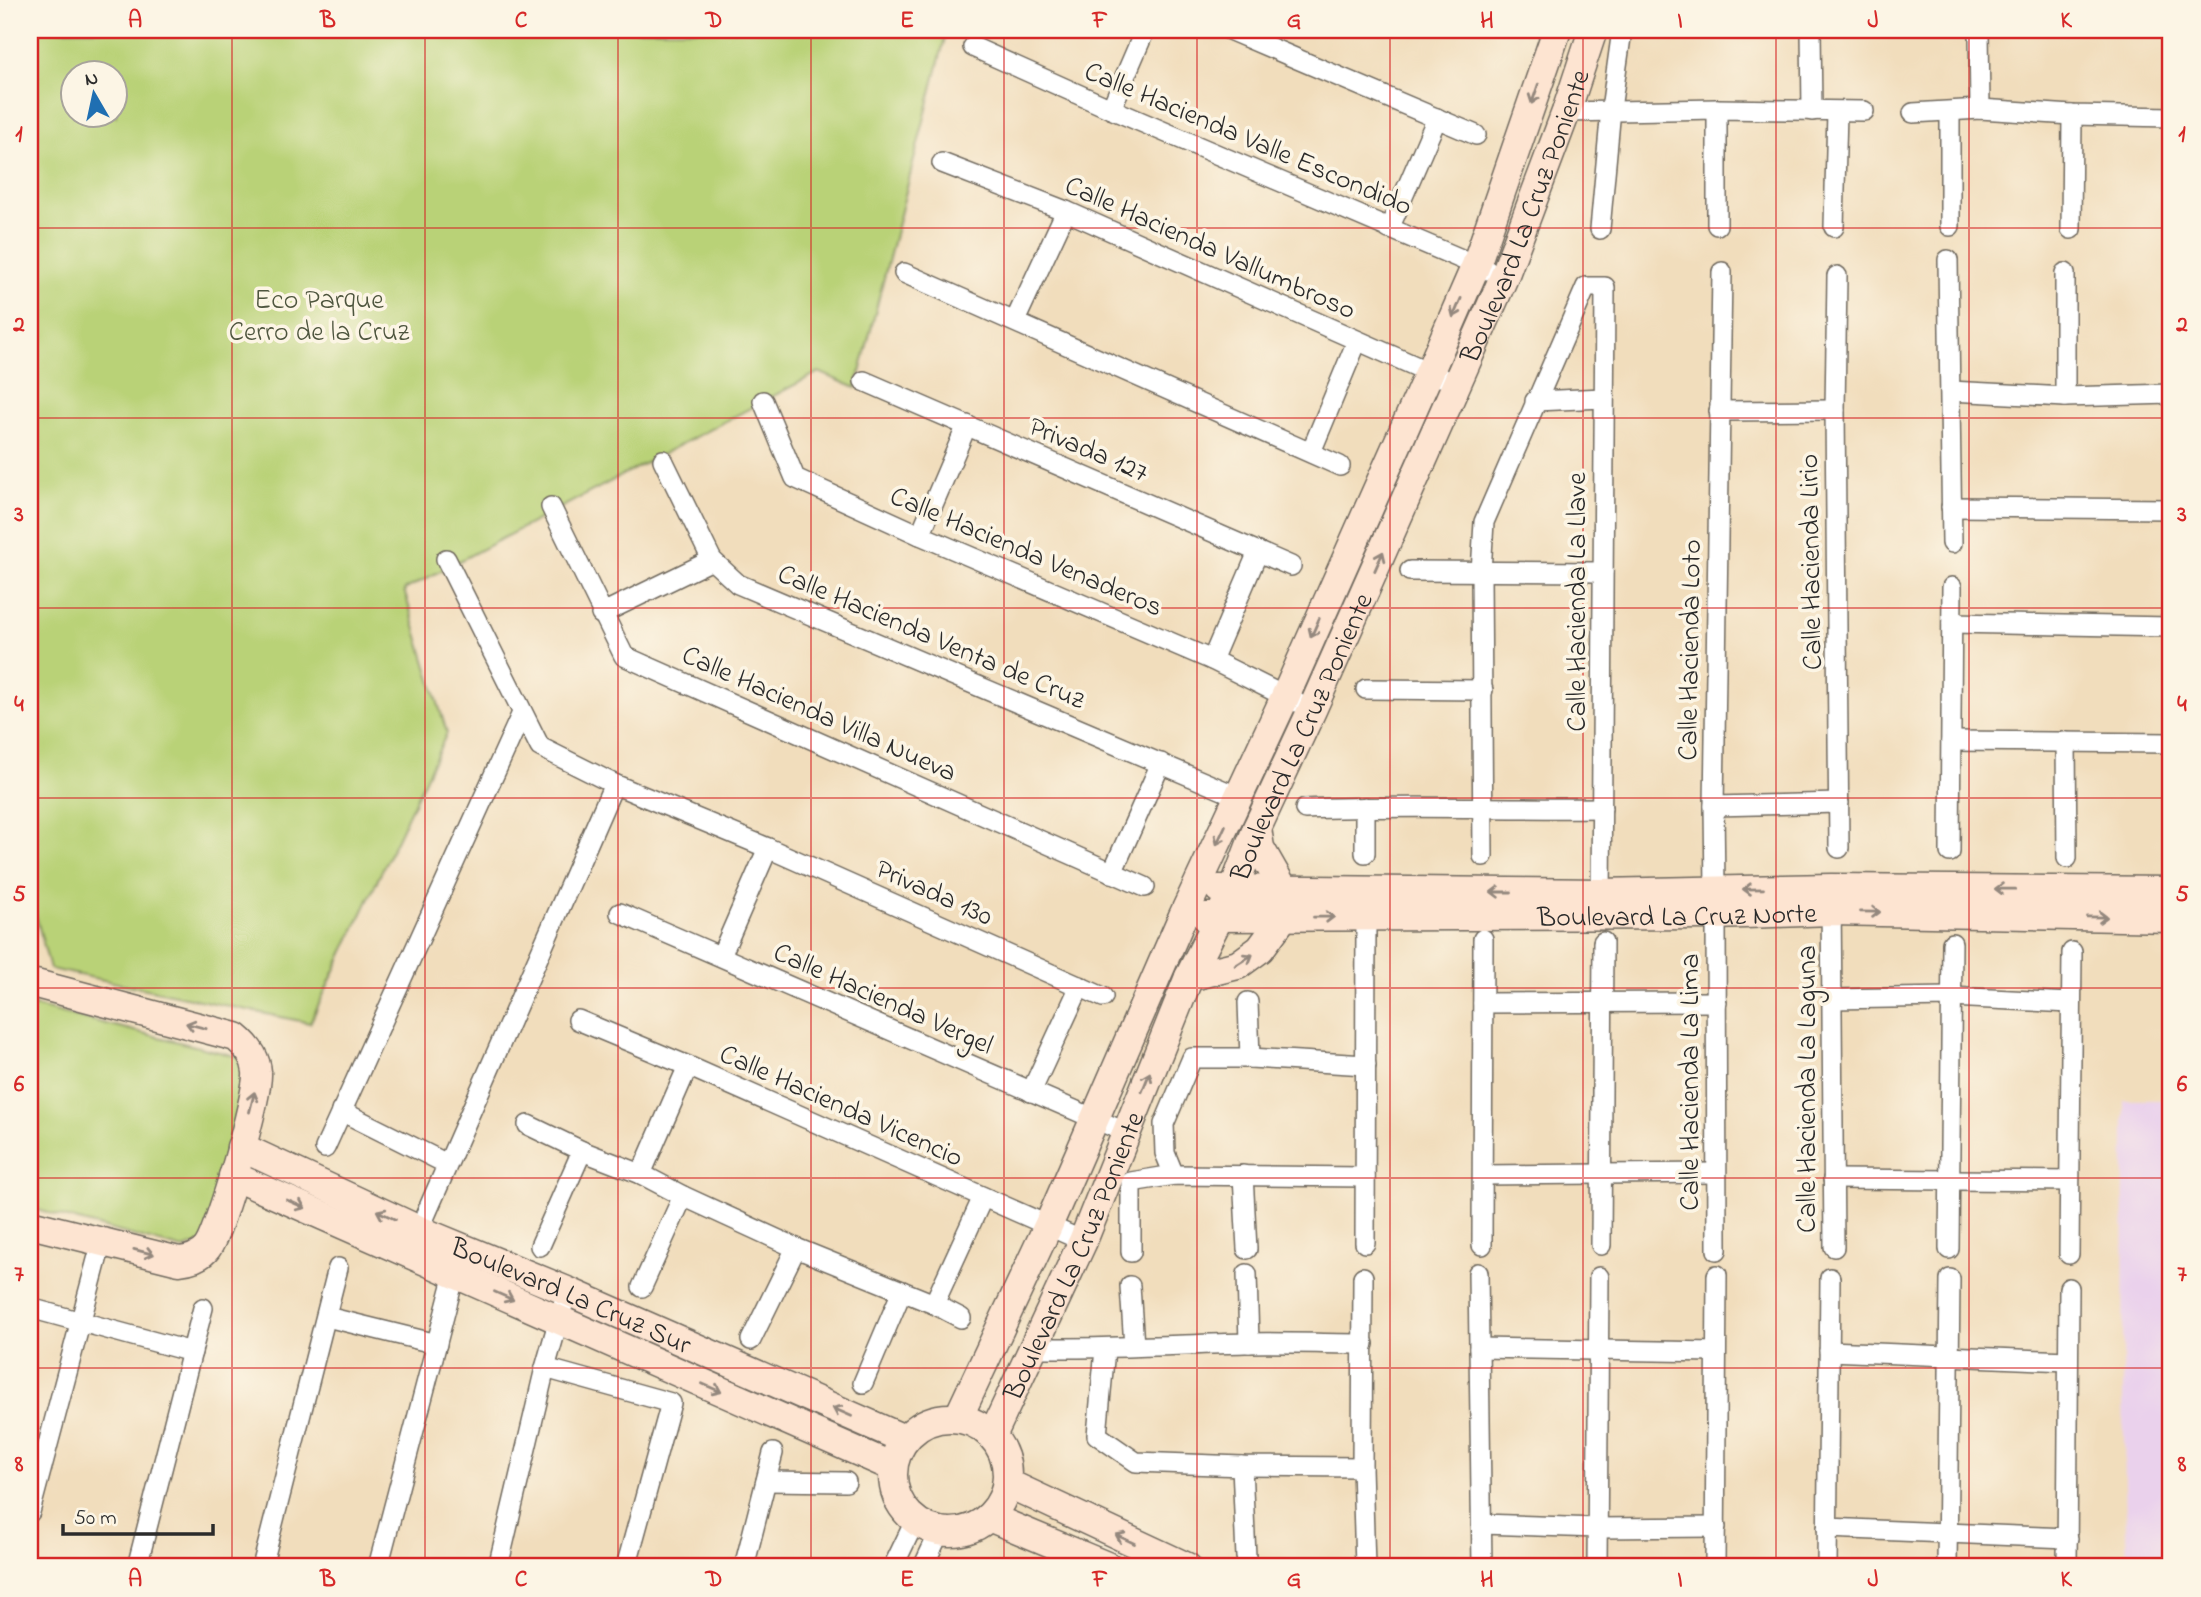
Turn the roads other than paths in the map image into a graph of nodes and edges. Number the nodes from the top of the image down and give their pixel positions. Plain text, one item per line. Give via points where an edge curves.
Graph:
1 (1144, 30) edge
2 (1229, 30) edge
3 (1558, 30) edge
4 (1594, 30) edge
5 (1622, 30) edge
6 (1811, 30) edge
7 (1979, 30) edge
8 (973, 47) dead end
9 (1111, 109) junction
10 (1611, 109) junction
11 (1717, 109) junction
12 (1980, 110) junction
13 (1812, 111) junction
14 (1864, 111) dead end
15 (1950, 111) junction
16 (1566, 112) junction
17 (1836, 112) junction
18 (1913, 113) dead end
19 (2072, 115) junction
20 (2171, 117) edge
21 (1437, 118) junction
22 (1476, 135) dead end
23 (942, 163) dead end
24 (1066, 211) junction
25 (1717, 225) dead end
26 (1950, 226) dead end
27 (1834, 227) dead end
28 (1389, 229) junction
29 (1600, 229) dead end
30 (2071, 229) dead end
31 (1948, 260) dead end
32 (1476, 265) junction
33 (1722, 272) dead end
34 (904, 273) dead end
35 (2065, 273) dead end
36 (1837, 275) dead end
37 (1504, 277) junction
38 (1015, 321) junction
39 (1357, 341) junction
40 (1429, 373) junction
41 (864, 382) dead end
42 (1457, 383) junction
43 (1950, 391) junction
44 (2171, 394) edge
45 (2065, 397) junction
46 (1604, 398) junction
47 (763, 401) dead end
48 (1535, 401) junction
49 (1835, 410) junction
50 (1719, 411) junction
51 (967, 425) junction
52 (1311, 452) junction
53 (663, 460) dead end
54 (1340, 466) dead end
55 (551, 507) dead end
56 (1951, 507) junction
57 (2171, 509) edge
58 (920, 535) junction
59 (1952, 543) dead end
60 (1258, 552) junction
61 (446, 559) dead end
62 (712, 560) junction
63 (1291, 566) dead end
64 (1410, 571) dead end
65 (1481, 572) junction
66 (1603, 572) junction
67 (1952, 587) dead end
68 (601, 614) junction
69 (1952, 623) junction
70 (2171, 627) edge
71 (1212, 660) junction
72 (1366, 689) dead end
73 (1483, 690) junction
74 (1284, 697) junction
75 (1312, 710) junction
76 (522, 713) junction
77 (1951, 741) junction
78 (2066, 742) junction
79 (2171, 743) edge
80 (1161, 762) junction
81 (614, 784) junction
82 (1239, 797) junction
83 (1839, 803) junction
84 (1714, 806) junction
85 (1365, 807) junction
86 (1602, 808) junction
87 (1305, 809) dead end
88 (1483, 810) junction
89 (1257, 828) junction
90 (768, 848) junction
91 (1839, 848) dead end
92 (1950, 852) dead end
93 (1365, 853) dead end
94 (1483, 856) dead end
95 (2067, 858) dead end
96 (1112, 873) junction
97 (1145, 887) dead end
98 (1234, 888) junction
99 (1195, 890) junction
100 (1284, 890) junction
101 (2171, 891) edge
102 (1831, 899) junction
103 (1716, 903) junction
104 (620, 913) dead end
105 (1366, 916) junction
106 (1220, 917) junction
107 (1602, 917) junction
108 (1182, 918) junction
109 (1283, 918) junction
110 (2171, 918) edge
111 (1483, 939) dead end
112 (1952, 943) dead end
113 (2072, 952) dead end
114 (720, 956) junction
115 (1189, 977) junction
116 (30, 985) edge
117 (1080, 986) junction
118 (1103, 997) dead end
119 (1950, 997) junction
120 (1832, 999) junction
121 (1248, 1002) dead end
122 (1717, 1002) junction
123 (1483, 1003) junction
124 (1602, 1003) junction
125 (2071, 1003) junction
126 (578, 1020) dead end
127 (1250, 1058) junction
128 (1366, 1065) junction
129 (688, 1066) junction
130 (1031, 1092) junction
131 (341, 1111) junction
132 (1094, 1118) junction
133 (528, 1125) dead end
134 (1125, 1132) junction
135 (241, 1147) junction
136 (325, 1148) dead end
137 (582, 1151) junction
138 (447, 1164) junction
139 (1716, 1173) junction
140 (641, 1174) junction
141 (1600, 1174) junction
142 (1174, 1175) junction
143 (1243, 1175) junction
144 (1483, 1175) junction
145 (233, 1176) junction
146 (1365, 1177) junction
147 (1833, 1179) junction
148 (1951, 1180) junction
149 (2069, 1181) junction
150 (683, 1196) junction
151 (983, 1198) junction
152 (30, 1224) edge
153 (1048, 1226) junction
154 (419, 1230) junction
155 (102, 1241) junction
156 (1083, 1241) junction
157 (1365, 1243) dead end
158 (1482, 1245) dead end
159 (1601, 1245) dead end
160 (540, 1246) dead end
161 (1834, 1247) dead end
162 (796, 1248) junction
163 (1247, 1249) dead end
164 (1949, 1249) dead end
165 (1717, 1250) dead end
166 (1131, 1252) dead end
167 (2069, 1254) dead end
168 (338, 1268) dead end
169 (1478, 1273) dead end
170 (455, 1274) junction
171 (1247, 1274) dead end
172 (1717, 1275) dead end
173 (1363, 1277) dead end
174 (1599, 1277) dead end
175 (1830, 1278) dead end
176 (1950, 1279) dead end
177 (1130, 1286) dead end
178 (642, 1287) dead end
179 (2069, 1288) dead end
180 (567, 1291) junction
181 (902, 1291) junction
182 (934, 1304) junction
183 (30, 1308) edge
184 (203, 1308) dead end
185 (327, 1317) junction
186 (961, 1318) dead end
187 (80, 1321) junction
188 (559, 1321) junction
189 (751, 1340) dead end
190 (437, 1343) junction
191 (1249, 1343) junction
192 (1364, 1345) junction
193 (1134, 1346) junction
194 (1035, 1348) junction
195 (1479, 1348) junction
196 (1105, 1349) junction
197 (1598, 1350) junction
198 (1829, 1351) junction
199 (192, 1352) junction
200 (1716, 1352) junction
201 (1949, 1355) junction
202 (2068, 1361) junction
203 (545, 1368) junction
204 (863, 1383) dead end
205 (958, 1418) junction
206 (992, 1436) junction
207 (904, 1439) junction
208 (773, 1454) dead end
209 (1241, 1466) junction
210 (1362, 1467) junction
211 (893, 1468) junction
212 (766, 1481) junction
213 (846, 1482) dead end
214 (1007, 1483) junction
215 (30, 1512) edge
216 (989, 1517) junction
217 (1482, 1524) junction
218 (928, 1526) junction
219 (1716, 1527) junction
220 (1597, 1528) junction
221 (1827, 1528) junction
222 (1948, 1532) junction
223 (2068, 1538) junction
224 (1246, 1557) dead end
225 (137, 1567) edge
226 (262, 1567) edge
227 (378, 1567) edge
228 (498, 1567) edge
229 (626, 1567) edge
230 (744, 1567) edge
231 (893, 1567) edge
232 (923, 1567) edge
233 (1109, 1567) edge
234 (1186, 1567) edge
235 (1365, 1567) edge
236 (1482, 1567) edge
237 (1597, 1567) edge
238 (1715, 1567) edge
239 (1827, 1567) edge
240 (1947, 1567) edge
241 (2067, 1567) edge

1 - 9 street
2 - 21 street
3 -> 32 street, Boulevard La Cruz Poniente
4 - 16 street, Boulevard La Cruz Poniente
5 - 10 street
6 - 13 street
7 - 12 street
8 - 9 street, Calle Hacienda Valle Escondido
9 - 28 street, Calle Hacienda Valle Escondido
10 - 11 street
10 - 16 street
10 - 29 street
11 - 13 street
11 - 25 street
12 - 15 street
12 - 19 street
13 - 17 street
14 - 17 street
15 - 18 street
15 - 26 street
16 - 37 street, Boulevard La Cruz Poniente
17 - 27 street
19 - 20 street
19 - 30 street
21 - 22 street
21 - 28 street
23 - 24 street, Calle Hacienda Vallumbroso
24 - 38 street
24 - 39 street, Calle Hacienda Vallumbroso
28 - 32 street, Calle Hacienda Valle Escondido
31 - 43 street
32 - 37 street, Calle Hacienda Valle Escondido
32 -> 40 street, Boulevard La Cruz Poniente
33 - 50 street, Calle Hacienda Loto
34 - 38 street
35 - 45 street
36 - 49 street, Calle Hacienda Lirio
37 - 42 street, Boulevard La Cruz Poniente
38 - 52 street
39 - 40 street, Calle Hacienda Vallumbroso
39 - 52 street
40 - 42 street, Calle Hacienda Vallumbroso
40 -> 74 street, Boulevard La Cruz Poniente
41 - 51 street, Privada 127
75 -> 42 street, Boulevard La Cruz Poniente
43 - 45 street
43 - 56 street
44 - 45 street
46 - 48 street
46 - 48 street, Calle Hacienda La Llave via 1605,287 1586,287
46 - 66 street, Calle Hacienda La Llave
47 - 58 street, Calle Hacienda Venaderos via 795,478
48 - 65 street via 1484,522
49 - 50 street
49 - 83 street, Calle Hacienda Lirio
50 - 84 street, Calle Hacienda Loto
51 - 58 street
51 - 60 street, Privada 127
52 - 54 street
53 - 62 street, Calle Hacienda Venta de Cruz
55 - 68 street, Calle Hacienda Villa Nueva
56 - 57 street
56 - 59 street
58 - 71 street, Calle Hacienda Venaderos
60 - 63 street, Privada 127
60 - 71 street
61 - 76 street
62 - 68 street
62 - 80 street, Calle Hacienda Venta de Cruz via 738,584
64 - 65 street
65 - 66 street
65 - 73 street
66 - 86 street, Calle Hacienda La Llave
67 - 69 street
68 - 96 street, Calle Hacienda Villa Nueva via 624,656
69 - 70 street
69 - 77 street
71 - 74 street, Calle Hacienda Venaderos
72 - 73 street
73 - 88 street
74 - 75 street, Calle Hacienda Venaderos
74 - 82 street, Boulevard La Cruz Poniente
75 - 89 street, Boulevard La Cruz Poniente
76 - 81 street via 540,747
76 - 131 street
77 - 78 street
77 - 92 street
78 - 79 street
78 - 95 street
80 - 82 street, Calle Hacienda Venta de Cruz
80 - 96 street
81 - 90 street
81 - 138 street
82 -> 99 street, Boulevard La Cruz Poniente
83 - 84 street
83 - 91 street, Calle Hacienda Lirio
84 - 103 street, Calle Hacienda Loto
85 - 87 street
85 - 88 street
85 - 93 street
86 - 88 street
86 - 107 street, Calle Hacienda La Llave
88 - 94 street
89 - 98 street, Boulevard La Cruz Poniente
89 - 100 street via 1260,848
90 - 114 street
90 - 117 street, Privada 130
96 - 97 street, Calle Hacienda Villa Nueva
98 - 99 street, Boulevard La Cruz Norte
98 - 100 street, Boulevard La Cruz Norte
98 - 106 street, Boulevard La Cruz Poniente
99 - 108 street, Boulevard La Cruz Poniente
107 -> 100 street, Boulevard La Cruz Norte
100 - 109 street
101 -> 102 street, Boulevard La Cruz Norte
102 - 103 street, Boulevard La Cruz Norte
102 -> 110 street, Boulevard La Cruz Norte
102 - 120 street, Calle Hacienda La Laguna
103 - 107 street, Boulevard La Cruz Norte
103 - 122 street, Calle Hacienda La Lima
104 - 114 street, Calle Hacienda Vergel
105 - 107 street, Boulevard La Cruz Norte
109 -> 105 street, Boulevard La Cruz Norte
105 - 128 street
106 - 108 street, Boulevard La Cruz Norte
106 - 109 street, Boulevard La Cruz Norte
106 - 115 street, Boulevard La Cruz Poniente
107 - 124 street, Calle Hacienda La Llave
108 - 132 street, Boulevard La Cruz Poniente
115 -> 109 street via 1238,965 1260,949
111 - 123 street
112 - 119 street
113 - 125 street
114 - 130 street, Calle Hacienda Vergel
134 -> 115 street, Boulevard La Cruz Poniente
135 -> 116 street via 257,1069 246,1045 236,1037
117 - 118 street, Privada 130
117 - 130 street
119 - 120 street
119 - 125 street
119 - 148 street
120 - 147 street, Calle Hacienda La Laguna
121 - 127 street
122 - 124 street
122 - 139 street, Calle Hacienda La Lima
123 - 124 street
123 - 144 street
124 - 141 street, Calle Hacienda La Llave
125 - 149 street
126 - 129 street, Calle Hacienda Vicencio
127 - 128 street
127 - 142 street via 1192,1058 1164,1124 1165,1153
128 - 146 street
129 - 140 street
129 - 151 street, Calle Hacienda Vicencio
130 - 132 street, Calle Hacienda Vergel
131 - 136 street
131 - 138 street
132 - 134 street, Calle Hacienda Vergel
132 - 153 street, Boulevard La Cruz Poniente
133 - 137 street
134 - 156 street, Boulevard La Cruz Poniente
135 - 145 street
154 -> 135 street, Boulevard La Cruz Sur
137 - 140 street
137 - 160 street
138 - 154 street
139 - 141 street
139 - 165 street, Calle Hacienda La Lima
140 - 150 street
141 - 144 street
141 - 159 street, Calle Hacienda La Llave
142 - 143 street
142 - 166 street via 1131,1182
143 - 146 street
143 - 163 street
144 - 158 street
155 -> 145 street via 178,1261 198,1256 211,1242
145 -> 170 street, Boulevard La Cruz Sur
146 - 157 street
147 - 148 street
147 - 161 street, Calle Hacienda La Laguna
148 - 149 street
148 - 164 street
149 - 167 street
150 - 162 street
150 - 178 street
151 - 153 street, Calle Hacienda Vicencio
151 - 182 street
152 - 155 street
153 - 156 street, Calle Hacienda Vicencio
153 - 205 street, Boulevard La Cruz Poniente
154 - 180 street, Boulevard La Cruz Sur
155 - 187 street
156 - 194 street, Boulevard La Cruz Poniente
162 - 181 street
162 - 189 street
168 - 185 street
169 - 195 street
170 -> 188 street, Boulevard La Cruz Sur
170 - 190 street
171 - 191 street
172 - 200 street
173 - 192 street
174 - 197 street
175 - 198 street
176 - 201 street
177 - 193 street
179 - 202 street
180 - 188 street
207 -> 180 street, Boulevard La Cruz Sur
181 - 182 street
181 - 204 street
182 - 186 street
183 - 187 street
184 - 199 street
185 - 190 street
185 - 226 street
187 - 199 street
187 - 215 street
188 - 203 street
188 -> 211 street, Boulevard La Cruz Sur
190 - 227 street
191 - 192 street
191 - 193 street
192 - 210 street
193 - 196 street
194 - 196 street
194 - 206 street, Boulevard La Cruz Poniente
195 - 197 street
195 - 217 street
196 - 209 street via 1097,1435 1136,1462
197 - 200 street
197 - 220 street
198 - 201 street
198 - 221 street
199 - 225 street
200 - 219 street
201 - 202 street
201 - 222 street
202 - 223 street
203 - 228 street
203 - 229 street via 671,1403
205 - 206 street
205 - 207 street via 923,1424
206 - 214 street via 1005,1458
207 - 211 street
208 - 212 street
209 - 210 street
209 - 224 street
210 - 235 street
211 - 218 street via 898,1500
212 - 213 street
212 - 230 street
214 - 216 street
234 -> 214 street
216 - 218 street via 967,1530
216 - 233 street
217 - 220 street
217 - 236 street
218 - 231 street
218 - 232 street
219 - 220 street
219 - 238 street
220 - 237 street
221 - 222 street
221 - 239 street
222 - 223 street
222 - 240 street
223 - 241 street

